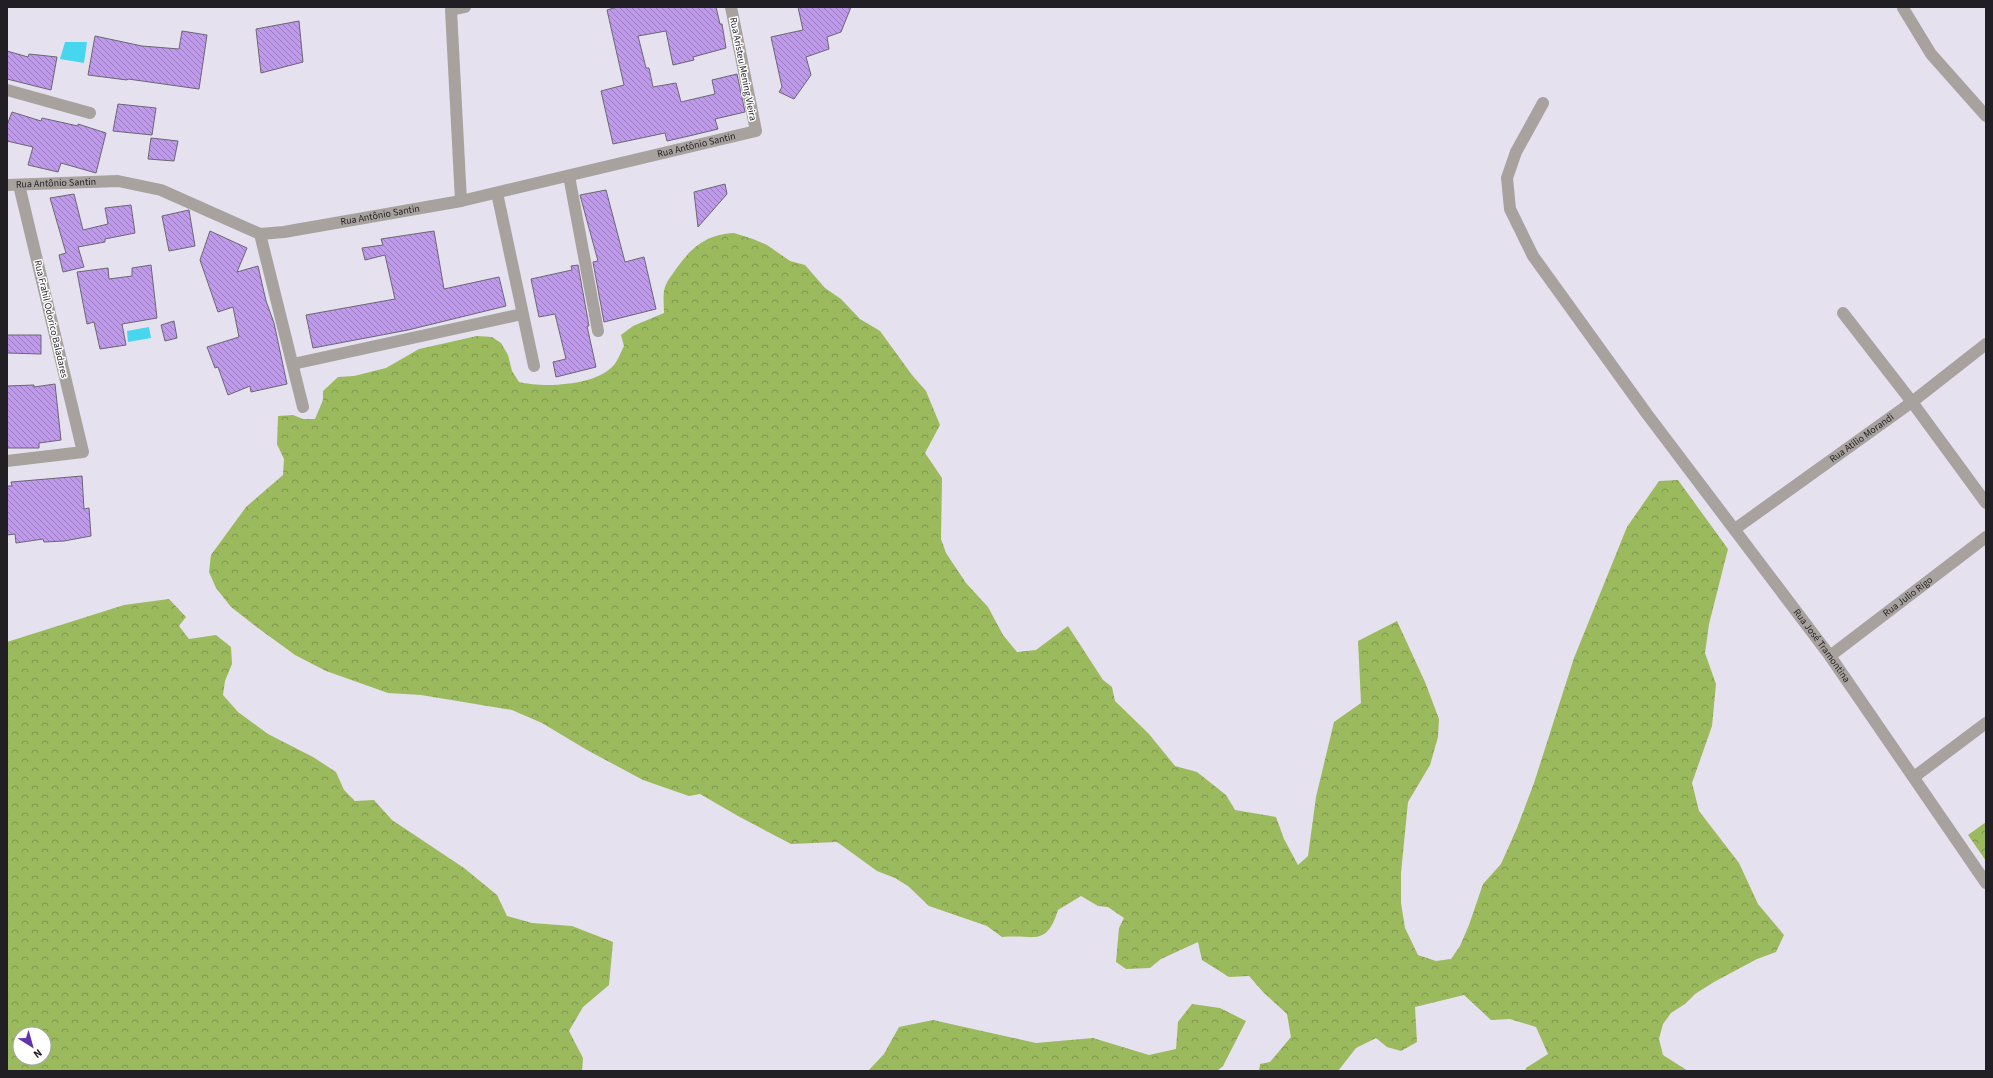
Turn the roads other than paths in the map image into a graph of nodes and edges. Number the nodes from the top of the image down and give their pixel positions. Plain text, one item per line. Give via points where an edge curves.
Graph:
1 (465, 7) edge
2 (731, 7) edge
3 (1903, 8) dead end
4 (7, 90) edge
5 (1543, 103) dead end
6 (90, 113) dead end
7 (1986, 116) edge
8 (756, 131) joint
9 (569, 176) junction
10 (13, 185) edge
11 (497, 193) junction
12 (461, 201) junction
13 (260, 234) junction
14 (522, 314) junction
15 (1843, 314) dead end
16 (598, 331) dead end
17 (1986, 344) edge
18 (292, 364) junction
19 (534, 366) dead end
20 (1912, 402) junction
21 (303, 407) dead end
22 (7, 461) edge
23 (1986, 503) edge
24 (1735, 529) junction
25 (1986, 537) edge
26 (1830, 656) junction
27 (1986, 723) edge
28 (1914, 777) junction
29 (1986, 884) edge

1 - 12 street via 451,10
2 - 8 street, Rua Aristeu Mening Vieira
3 - 7 street via 1931,54
4 - 6 street
5 - 24 street, Rua José Tramontina via 1516,152 1507,178 1510,209 1533,256
8 - 9 street, Rua Antônio Santin
9 - 11 street, Rua Antônio Santin
9 - 16 street
10 - 13 street, Rua Antônio Santin via 118,181 161,190
10 - 22 street, Rua Frahil Odorico Baladares via 83,452
11 - 12 street, Rua Antônio Santin
11 - 14 street
12 - 13 street, Rua Antônio Santin
13 - 18 street
14 - 18 street
14 - 19 street
15 - 20 street
17 - 20 street, Rua Atilio Morandi
18 - 21 street
20 - 23 street
20 - 24 street, Rua Atilio Morandi
24 - 26 street, Rua José Tramontina
25 - 26 street, Rua Julio Rigo
26 - 28 street, Rua José Tramontina
27 - 28 street
28 - 29 street, Rua José Tramontina

